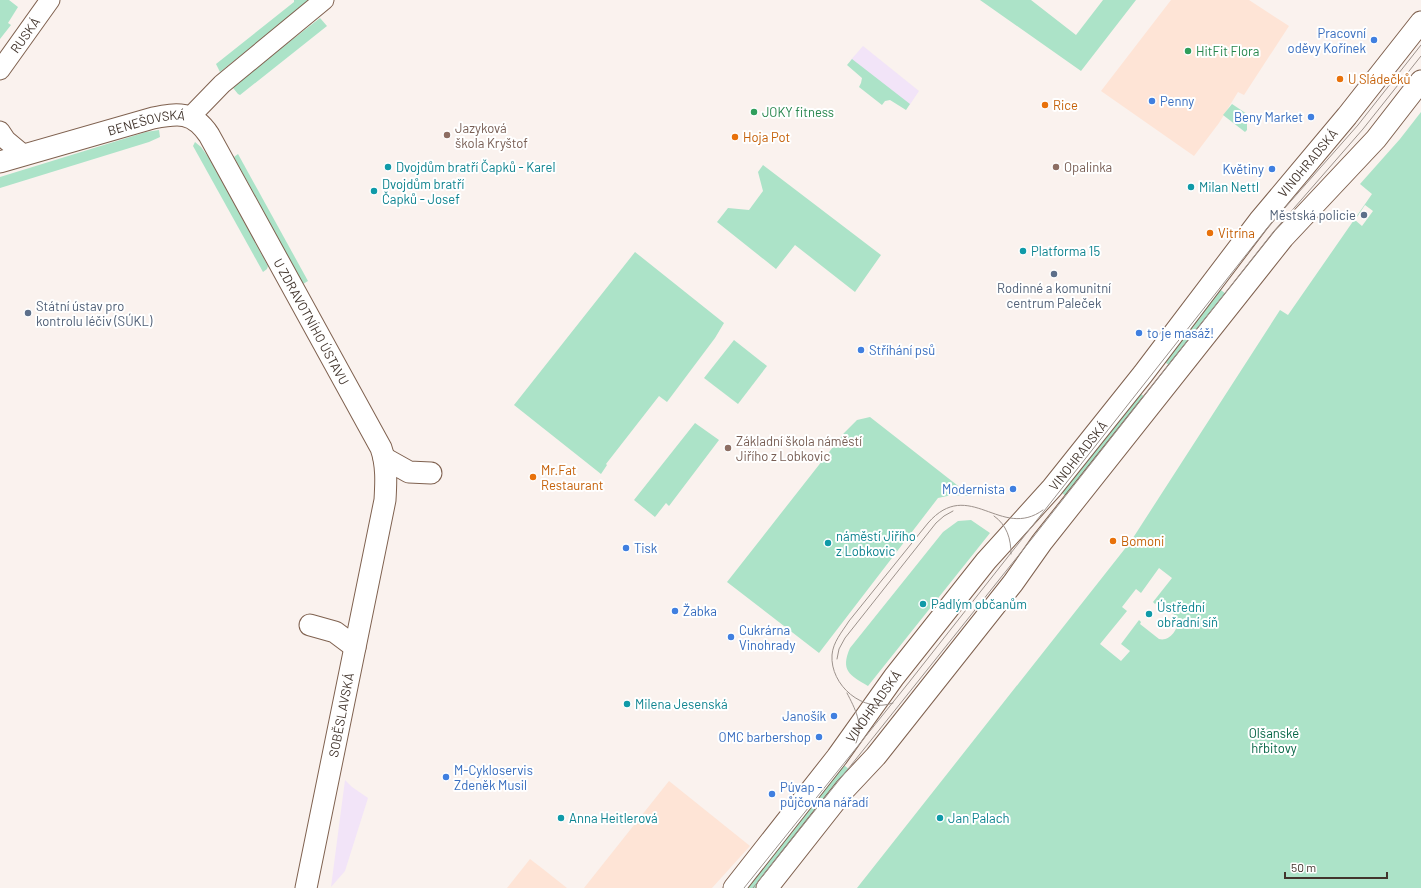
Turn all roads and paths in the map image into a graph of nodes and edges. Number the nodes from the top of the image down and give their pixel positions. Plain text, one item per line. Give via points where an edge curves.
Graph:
1 (50, 0) edge
2 (324, 0) edge
3 (1421, 22) edge
4 (0, 70) edge
5 (1421, 81) edge
6 (190, 117) junction
7 (0, 131) edge
8 (24, 155) junction
9 (0, 162) edge
10 (384, 458) junction
11 (431, 473) dead end
12 (376, 542) joint
13 (310, 625) dead end
14 (355, 647) junction
15 (306, 888) edge
16 (734, 888) edge
17 (767, 888) edge

1 - 4 street, RUSKÁ
2 - 6 street, BENEŠOVSKÁ via 222,84
3 - 16 main road, VINOHRADSKÁ via 1259,221 1052,488 986,562 894,677 837,757
5 - 17 main road, VINOHRADSKÁ via 1376,139 1283,238 1047,536 1013,584
6 - 8 main road, BENEŠOVSKÁ via 175,114 153,118
6 - 10 main road, U ZDRAVOTNÍHO ÚSTAVU via 203,126 209,135
7 - 8 street via 6,140
8 - 9 main road, BENEŠOVSKÁ
10 - 11 main road via 409,472
10 - 12 main road, U ZDRAVOTNÍHO ÚSTAVU via 386,492
12 - 14 main road, SOBĚSLAVSKÁ
13 - 14 main road via 335,632
14 - 15 main road, SOBĚSLAVSKÁ

